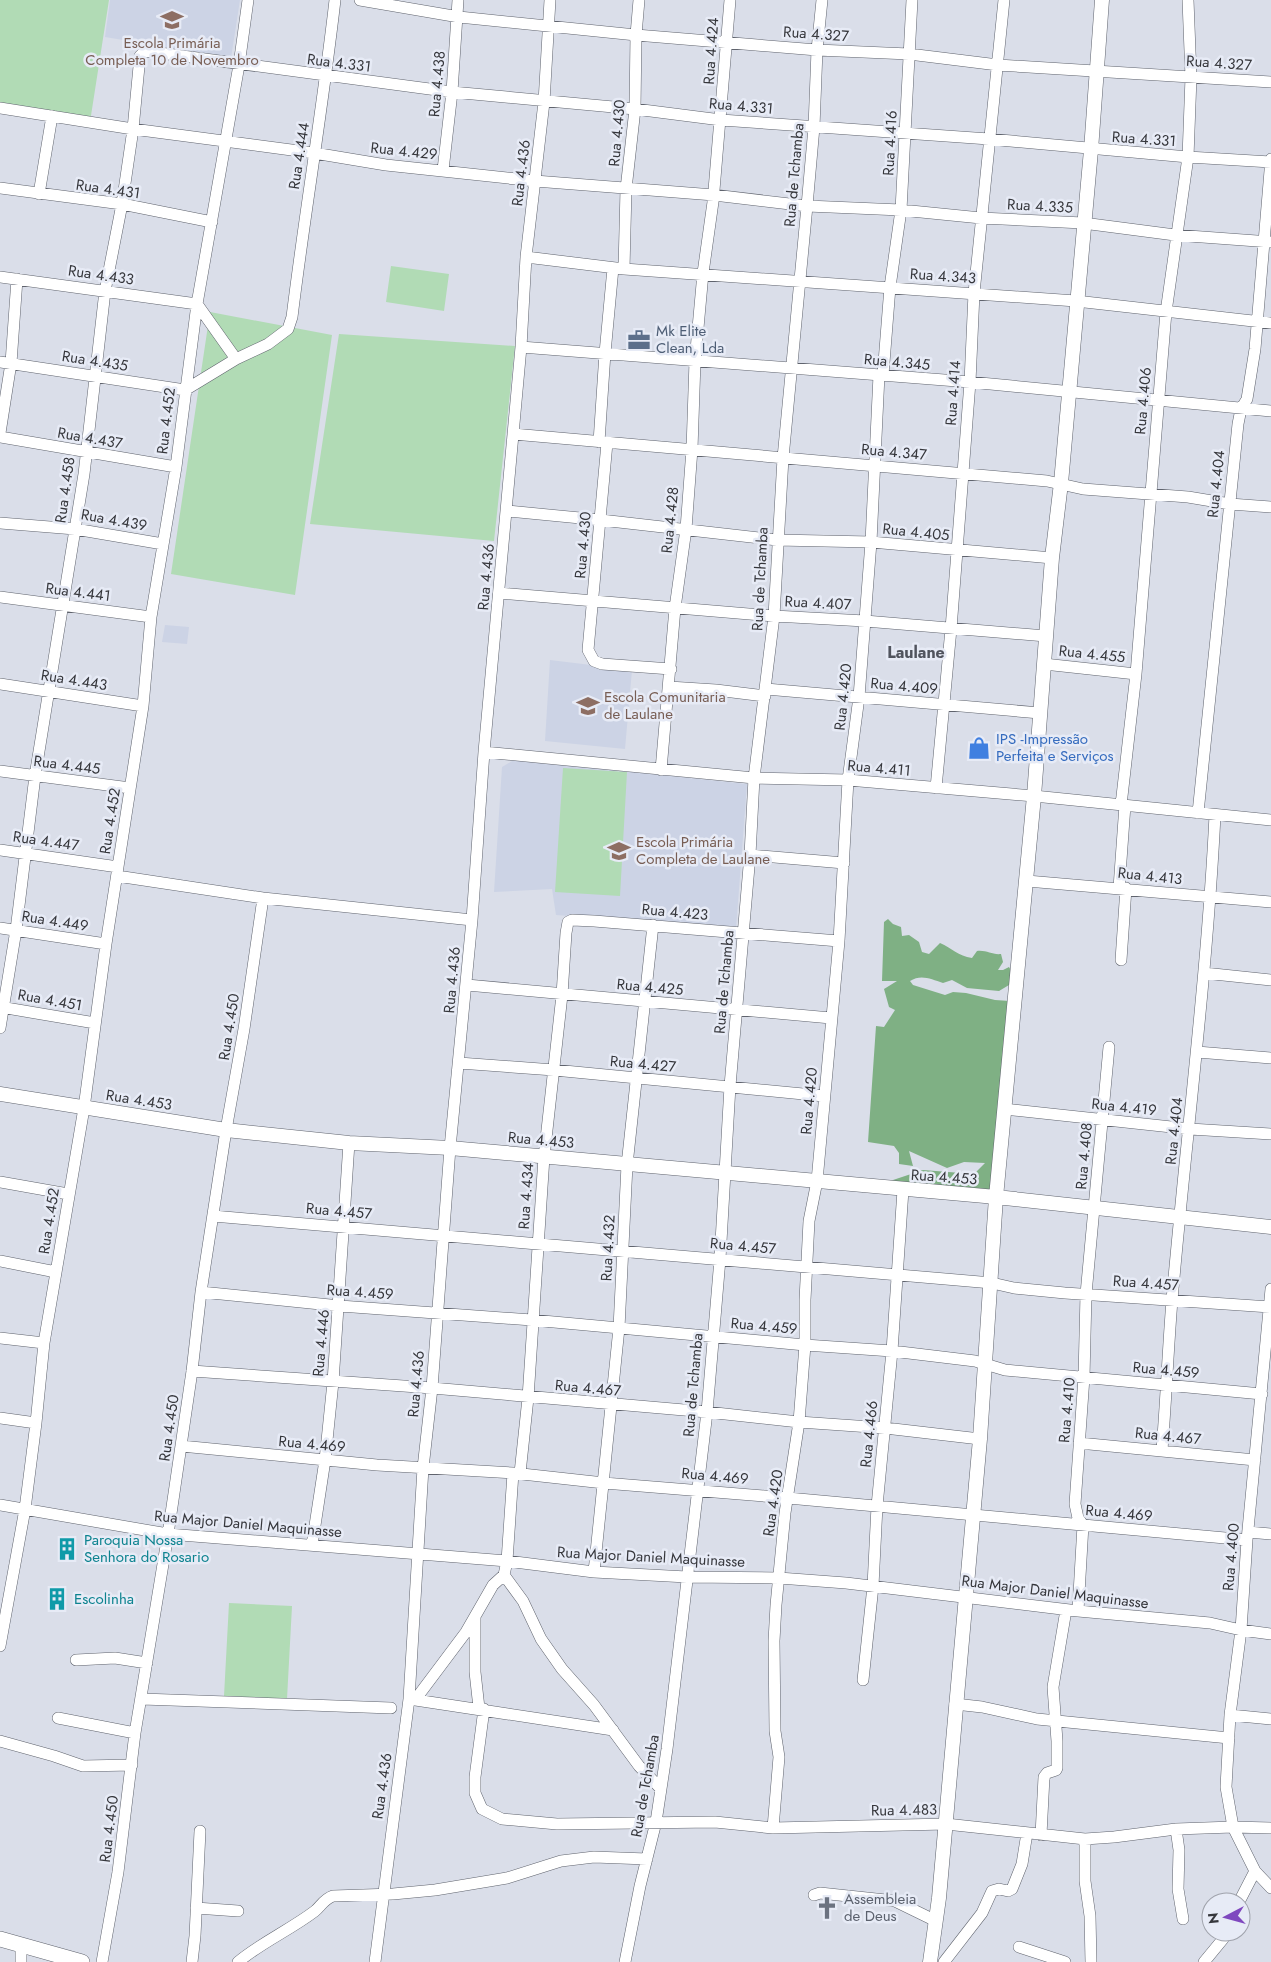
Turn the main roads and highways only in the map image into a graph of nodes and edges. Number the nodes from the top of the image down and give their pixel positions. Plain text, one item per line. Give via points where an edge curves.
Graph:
1 (0, 1939) edge
2 (82, 1962) edge

1 - 2 main road

